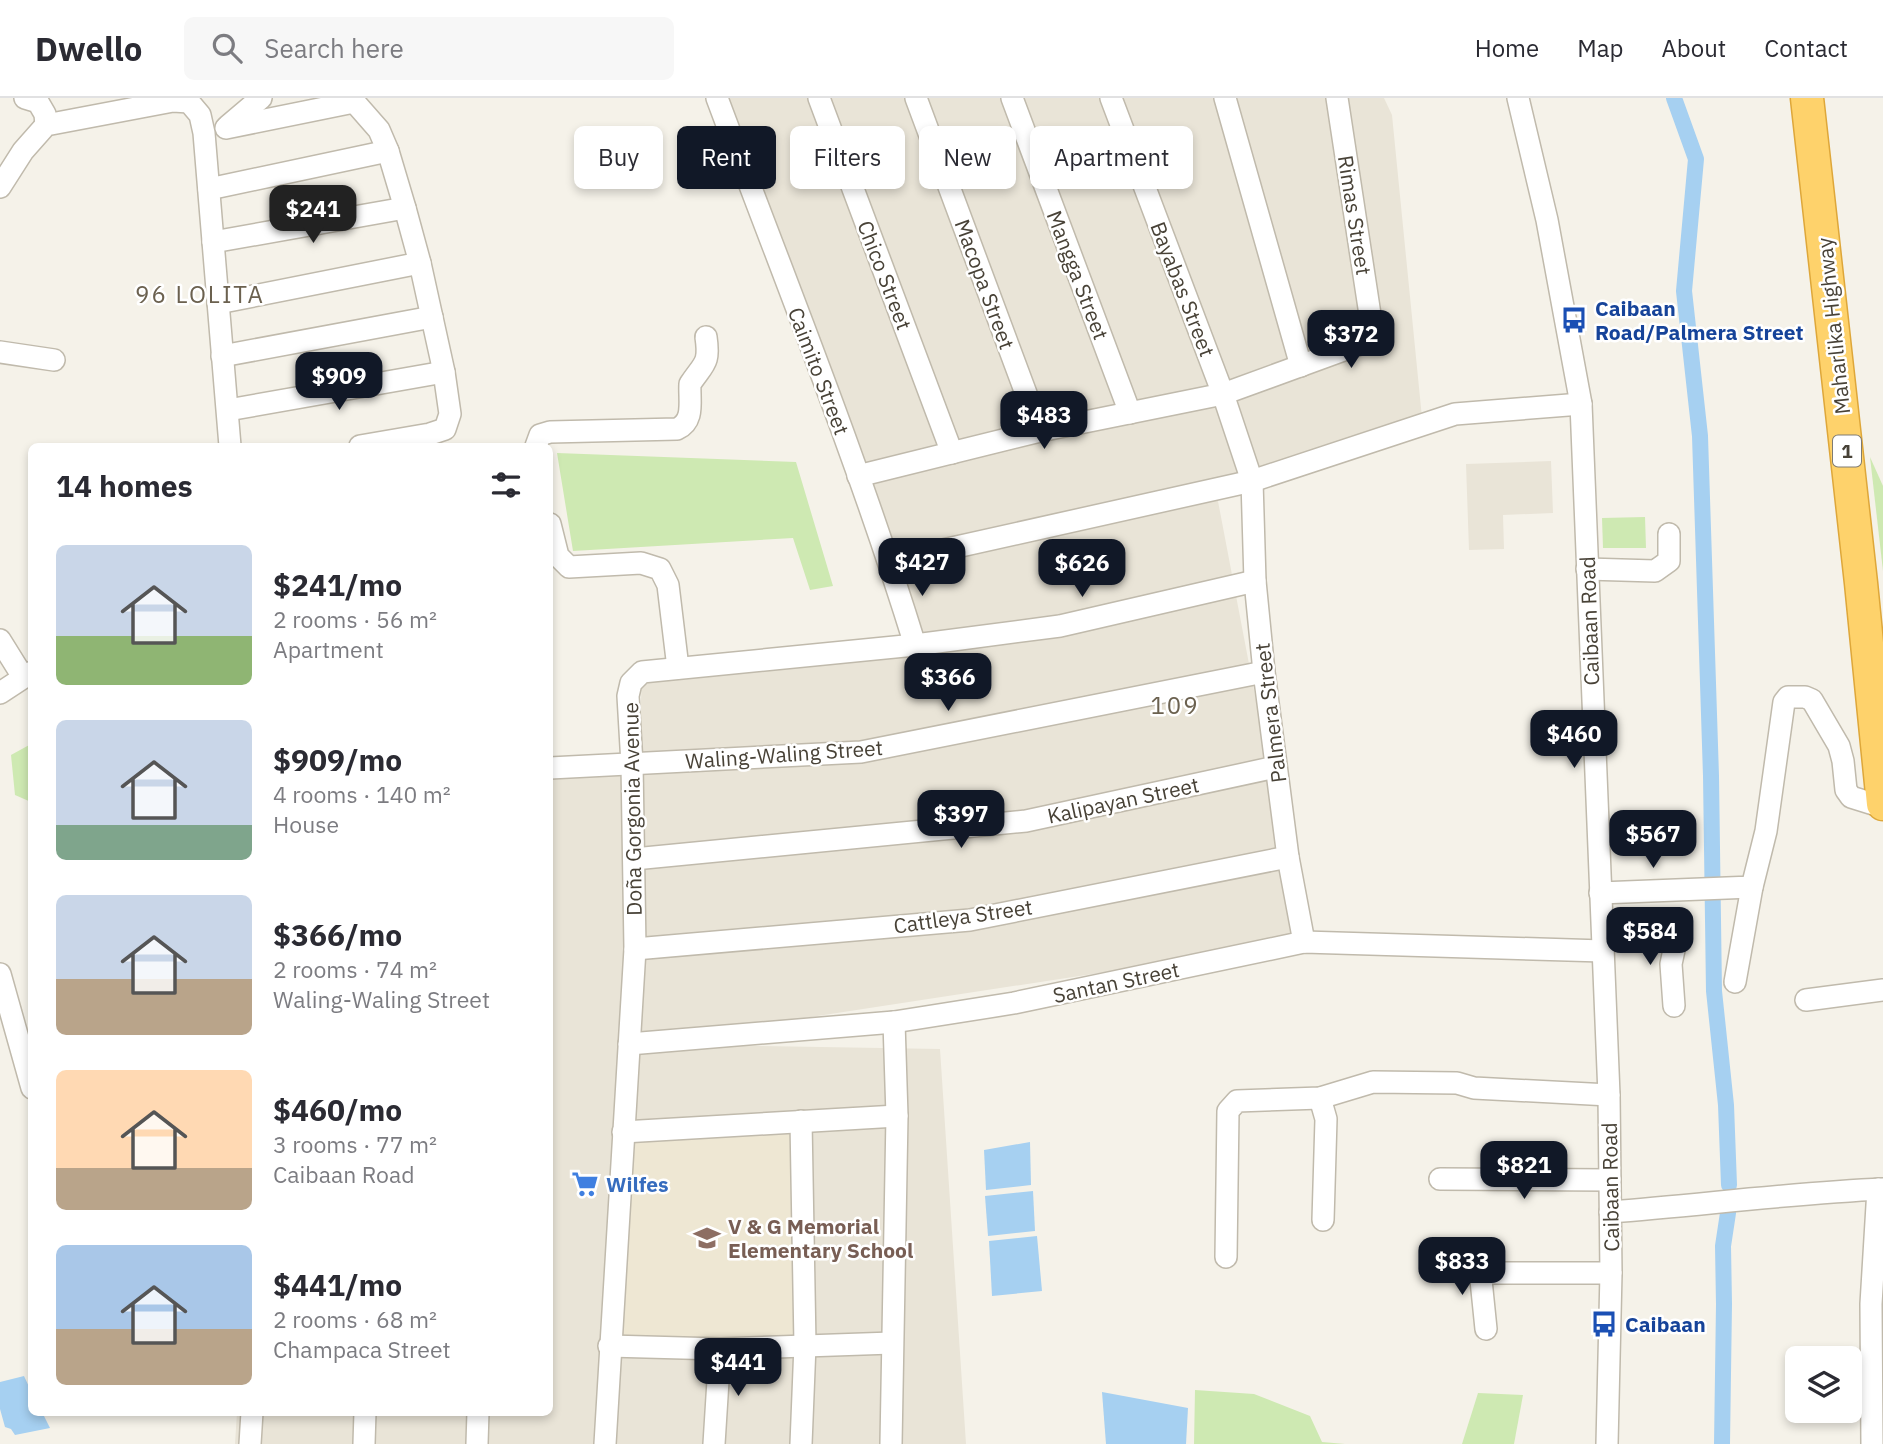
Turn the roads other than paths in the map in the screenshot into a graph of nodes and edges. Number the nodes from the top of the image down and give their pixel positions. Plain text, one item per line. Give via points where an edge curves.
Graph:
1 (26, 98) edge
2 (261, 98) edge
3 (717, 98) edge
4 (819, 98) edge
5 (916, 98) edge
6 (1012, 98) edge
7 (1111, 98) edge
8 (1225, 98) edge
9 (1337, 98) edge
10 (1518, 98) edge
11 (1807, 98) edge
12 (353, 100) edge
13 (46, 125) junction
14 (226, 128) junction
15 (204, 133) junction
16 (0, 149) edge
17 (23, 151) junction
18 (388, 151) junction
19 (0, 187) edge
20 (209, 189) junction
21 (405, 208) junction
22 (213, 242) junction
23 (420, 263) junction
24 (218, 303) junction
25 (432, 317) junction
26 (706, 337) dead end
27 (0, 352) edge
28 (222, 356) junction
29 (54, 360) dead end
30 (1301, 366) junction
31 (444, 372) junction
32 (1223, 394) junction
33 (1581, 404) junction
34 (228, 410) junction
35 (1130, 414) junction
36 (1040, 431) junction
37 (230, 443) edge
38 (378, 443) edge
39 (537, 443) edge
40 (952, 453) junction
41 (858, 476) junction
42 (1252, 481) junction
43 (1668, 534) dead end
44 (553, 536) edge
45 (889, 562) junction
46 (1587, 569) junction
47 (1255, 581) junction
48 (0, 640) edge
49 (915, 645) junction
50 (678, 668) junction
51 (1264, 672) junction
52 (27, 675) edge
53 (0, 693) edge
54 (632, 764) junction
55 (1276, 767) junction
56 (553, 768) edge
57 (1883, 806) edge
58 (1288, 857) junction
59 (634, 859) junction
60 (1752, 887) junction
61 (1600, 893) junction
62 (1678, 932) tunnel mouth
63 (1304, 942) junction
64 (635, 948) junction
65 (1603, 951) junction
66 (0, 974) edge
67 (1735, 982) dead end
68 (1883, 990) edge
69 (1806, 1000) dead end
70 (1674, 1006) dead end
71 (894, 1022) junction
72 (629, 1044) junction
73 (28, 1074) edge
74 (1609, 1095) junction
75 (1320, 1098) junction
76 (897, 1116) junction
77 (801, 1121) junction
78 (623, 1132) junction
79 (1440, 1179) dead end
80 (1610, 1180) junction
81 (1881, 1189) edge
82 (1610, 1212) junction
83 (1323, 1220) dead end
84 (1226, 1257) dead end
85 (1611, 1273) junction
86 (1486, 1329) dead end
87 (892, 1343) junction
88 (805, 1345) junction
89 (609, 1346) junction
90 (720, 1349) junction
91 (252, 1416) edge
92 (365, 1416) edge
93 (478, 1416) edge
94 (250, 1444) edge
95 (364, 1444) edge
96 (477, 1444) edge
97 (605, 1444) edge
98 (714, 1444) edge
99 (801, 1444) edge
100 (891, 1444) edge
101 (1607, 1444) edge
102 (1872, 1444) edge

1 - 13 street via 38,102
2 - 14 street
3 - 41 street, Caimito Street
4 - 40 street, Chico Street
5 - 36 street, Macopa Street
6 - 35 street, Mangga Street
7 - 32 street, Bayabas Street
8 - 30 street
9 - 30 street, Rimas Street via 1370,333 1363,343
10 - 33 street, Caibaan Road via 1547,220
11 - 57 highway, Maharlika Highway / 1
12 - 14 street
12 - 18 street via 379,130
13 - 15 street via 173,101 189,102 200,114
13 - 17 street
14 - 15 street
15 - 20 street
16 - 17 street
17 - 19 street
18 - 20 street
18 - 21 street
20 - 22 street
21 - 22 street
21 - 23 street
22 - 24 street
23 - 24 street
23 - 25 street
24 - 28 street
25 - 28 street
25 - 31 street
26 - 39 street via 709,356 690,384 690,419 685,425 677,429 550,432 540,435
27 - 29 street
28 - 34 street
30 - 32 street
31 - 34 street
31 - 38 street via 450,414 445,429
32 - 35 street
32 - 42 street, Bayabas Street
33 - 42 street via 1455,414
33 - 46 street, Caibaan Road
34 - 37 street
35 - 36 street
36 - 40 street
40 - 41 street
41 - 45 street, Caimito Street
42 - 45 street
42 - 47 street, Palmera Street
43 - 46 street via 1669,561 1655,570
44 - 50 street via 558,556 569,567 641,563 660,569 668,585
45 - 49 street, Caimito Street
46 - 61 street, Caibaan Road
47 - 49 street, Doña Gorgonia Avenue via 1060,626
47 - 51 street, Palmera Street
48 - 52 street
49 - 50 street, Doña Gorgonia Avenue
50 - 54 street, Doña Gorgonia Avenue via 642,672 631,683
51 - 54 street, Waling-Waling Street via 861,752
51 - 55 street, Palmera Street
52 - 53 street
54 - 56 street, Waling-Waling Street
54 - 59 street, Doña Gorgonia Avenue
55 - 58 street, Palmera Street
55 - 59 street, Kalipayan Street via 1026,821
57 - 60 street via 1851,797 1839,746 1812,700 1788,697
58 - 63 street, Palmera Street
58 - 64 street, Cattleya Street via 970,920
59 - 64 street, Doña Gorgonia Avenue
60 - 61 street via 1711,888 1679,900
60 - 67 street
61 - 65 street, Caibaan Road
62 - 70 street via 1671,964
63 - 65 street, Santan Street
63 - 71 street, Santan Street via 1014,1003
64 - 72 street, Doña Gorgonia Avenue
65 - 74 street, Caibaan Road
66 - 73 street
68 - 69 street
71 - 72 street, Santan Street
71 - 76 street
72 - 78 street, Doña Gorgonia Avenue
74 - 75 street via 1474,1088 1457,1083 1373,1082
74 - 80 street, Caibaan Road
75 - 83 street via 1326,1119
75 - 84 street via 1237,1101 1228,1111
76 - 77 street
76 - 87 street
77 - 78 street
77 - 88 street
78 - 89 street, Doña Gorgonia Avenue
79 - 80 street
80 - 82 street, Caibaan Road
81 - 82 street
81 - 102 street via 1871,1304
82 - 85 street, Caibaan Road
85 - 86 street via 1485,1273 1481,1280
85 - 101 street, Caibaan Road
87 - 88 street
87 - 100 street
88 - 90 street
88 - 99 street
89 - 90 street
89 - 97 street, Doña Gorgonia Avenue
90 - 98 street
91 - 94 street
92 - 95 street
93 - 96 street

